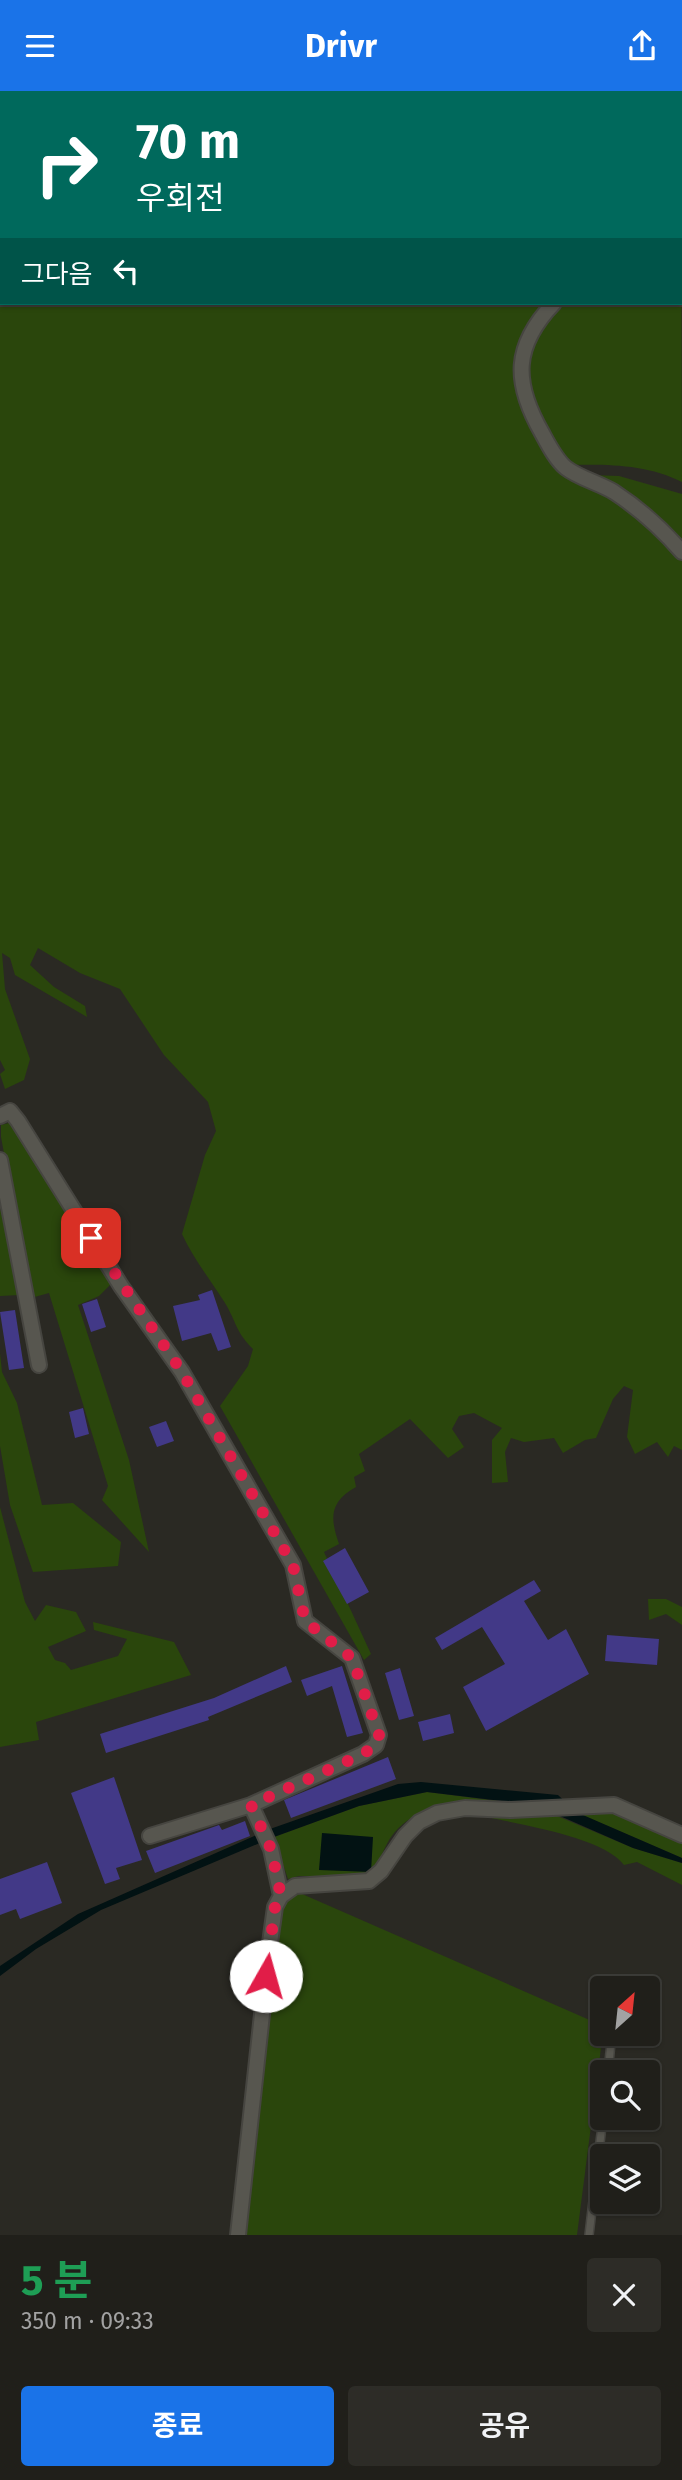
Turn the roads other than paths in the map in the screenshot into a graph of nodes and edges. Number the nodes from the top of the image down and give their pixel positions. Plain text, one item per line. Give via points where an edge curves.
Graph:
1 (552, 305) edge
2 (682, 552) edge
3 (0, 1116) edge
4 (0, 1160) edge
5 (39, 1365) dead end
6 (251, 1805) junction
7 (682, 1835) edge
8 (150, 1836) dead end
9 (281, 1896) junction
10 (601, 2130) edge
11 (238, 2235) edge
12 (589, 2235) edge

1 - 2 street via 525,342 522,385 527,405 565,468 643,513
3 - 6 street via 10,1111 18,1121 121,1286 182,1372 293,1565 305,1621 352,1658 379,1735 376,1745
4 - 5 street
6 - 8 street
6 - 9 street via 271,1849
7 - 9 street via 614,1805 451,1810 419,1822 369,1881 295,1886
9 - 11 street via 269,1950
10 - 12 lane

